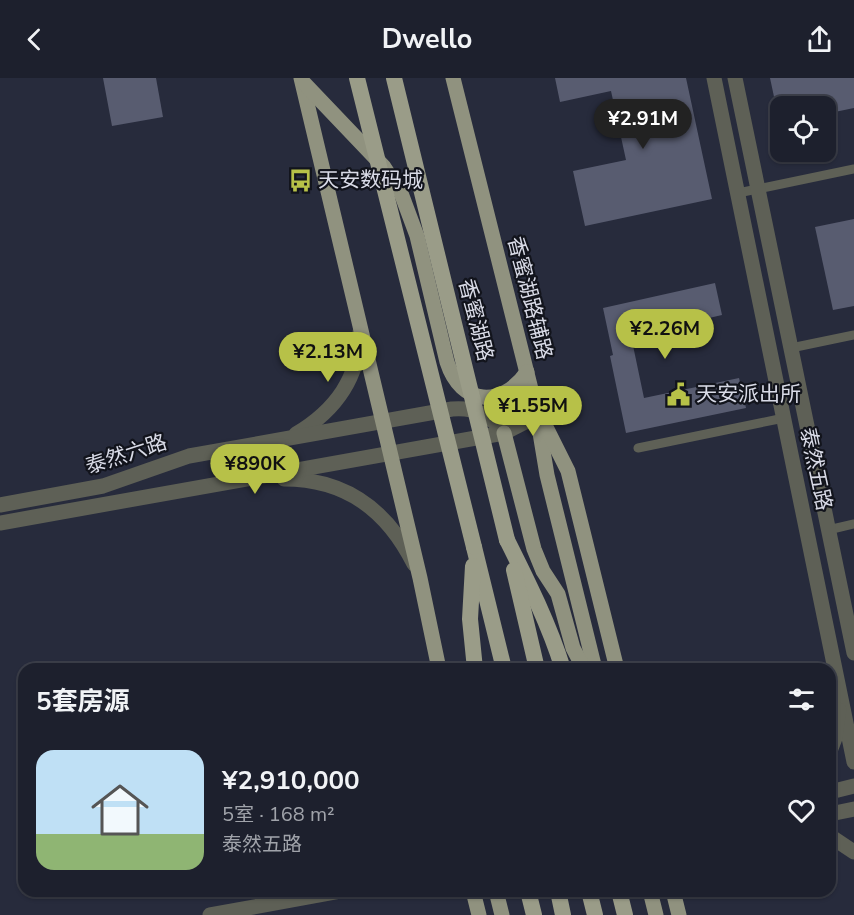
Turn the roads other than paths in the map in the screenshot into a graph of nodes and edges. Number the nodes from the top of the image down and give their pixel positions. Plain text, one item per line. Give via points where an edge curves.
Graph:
1 (357, 78) edge
2 (394, 78) edge
3 (453, 78) edge
4 (714, 78) edge
5 (735, 78) edge
6 (302, 80) edge
7 (854, 169) edge
8 (758, 189) junction
9 (738, 193) junction
10 (360, 323) junction
11 (854, 335) edge
12 (791, 348) junction
13 (527, 372) junction
14 (536, 408) junction
15 (784, 418) junction
16 (383, 421) junction
17 (504, 433) junction
18 (289, 438) junction
19 (638, 448) dead end
20 (391, 453) junction
21 (254, 478) junction
22 (0, 505) edge
23 (0, 523) edge
24 (854, 524) edge
25 (828, 530) junction
26 (507, 540) junction
27 (474, 547) junction
28 (420, 578) junction
29 (854, 653) edge
30 (438, 663) edge
31 (474, 663) edge
32 (503, 663) edge
33 (536, 663) edge
34 (561, 663) edge
35 (581, 663) edge
36 (594, 663) edge
37 (616, 663) edge
38 (834, 663) edge
39 (836, 672) edge
40 (840, 692) junction
41 (836, 728) edge
42 (854, 762) edge
43 (854, 786) edge
44 (836, 790) edge
45 (854, 809) edge
46 (836, 813) edge
47 (836, 840) edge
48 (854, 852) edge
49 (308, 897) edge
50 (474, 897) edge
51 (498, 897) edge
52 (530, 897) edge
53 (559, 897) edge
54 (590, 897) edge
55 (621, 897) edge
56 (652, 897) edge
57 (674, 897) edge
58 (210, 915) edge
59 (479, 915) edge
60 (502, 915) edge
61 (534, 915) edge
62 (563, 915) edge
63 (595, 915) edge
64 (626, 915) edge
65 (656, 915) edge
66 (679, 915) edge

1 - 27 highway, bridge
2 - 26 highway, 香蜜湖路, bridge
3 - 13 main road, 香蜜湖路辅路
4 - 9 street, 泰然五路
5 - 8 street, 泰然五路
6 - 10 main road
6 - 13 main road via 384,166 401,193 417,236 447,362 459,386 480,397 500,396 517,385
7 - 8 lane
8 - 9 lane
8 - 12 street, 泰然五路
9 - 15 street, 泰然五路
10 - 16 main road
10 - 18 street via 354,372 342,392 311,425
11 - 12 lane
12 - 25 street, 泰然五路
13 - 14 main road, 香蜜湖路辅路
14 - 17 street, 泰然六路 via 527,421
14 - 36 main road, 香蜜湖路辅路 via 547,475
14 - 37 main road via 568,471
15 - 19 lane
15 - 38 street, 泰然五路
16 - 17 street, 泰然六路 via 462,408 484,414
16 - 18 street, 泰然六路
16 - 20 main road
17 - 20 street, 泰然六路
17 - 35 main road via 534,549 558,594
18 - 22 street, 泰然六路 via 189,456 103,486
20 - 21 street, 泰然六路
20 - 28 main road
21 - 23 street, 泰然六路
21 - 28 street, 泰然六路 via 321,483 375,509 402,540
24 - 25 lane
25 - 29 street, 泰然五路
26 - 33 highway
26 - 34 highway, 香蜜湖路
27 - 31 highway via 470,619
27 - 32 highway
28 - 30 main road
39 - 40 street, 泰然五路
40 - 41 street
40 - 42 street, 泰然五路
43 - 44 street
45 - 46 street
47 - 48 street
49 - 58 street
50 - 59 main road
51 - 60 main road
52 - 61 highway
53 - 62 highway
54 - 63 highway
55 - 64 highway
56 - 65 main road
57 - 66 main road

